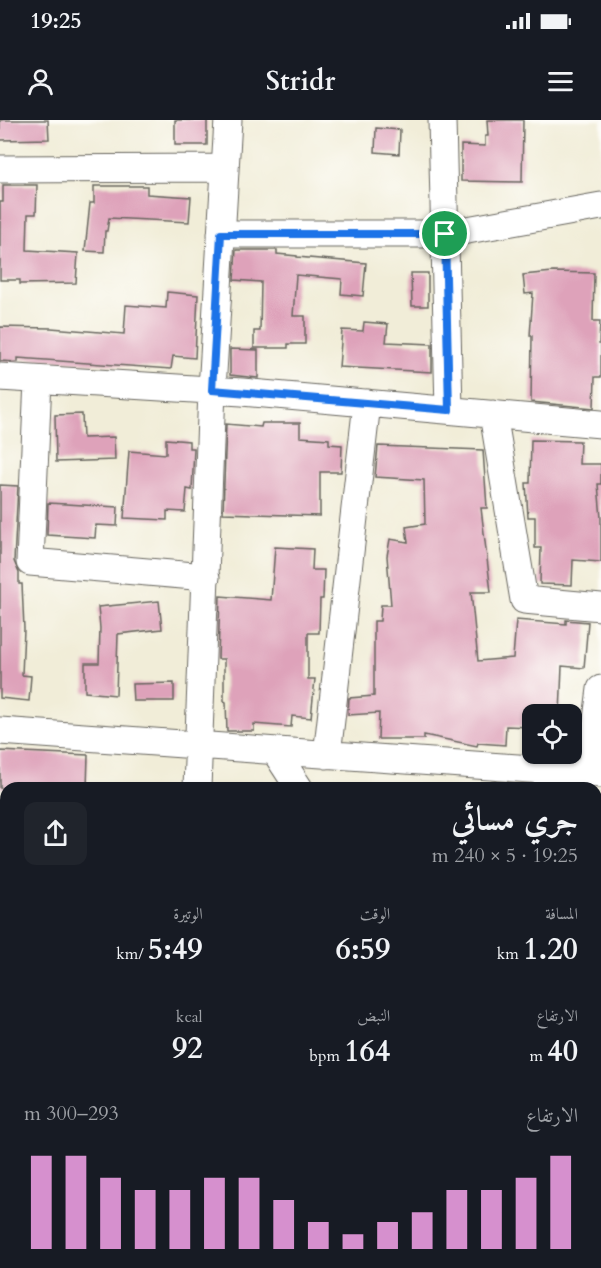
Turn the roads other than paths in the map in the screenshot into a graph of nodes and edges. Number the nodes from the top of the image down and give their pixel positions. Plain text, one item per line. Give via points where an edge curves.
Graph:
1 (228, 120) edge
2 (442, 120) edge
3 (225, 168) junction
4 (0, 169) edge
5 (601, 206) edge
6 (221, 234) junction
7 (445, 234) junction
8 (0, 377) edge
9 (38, 380) junction
10 (212, 390) junction
11 (367, 403) junction
12 (449, 410) junction
13 (493, 414) junction
14 (601, 424) edge
15 (206, 577) junction
16 (601, 607) edge
17 (601, 689) edge
18 (0, 731) edge
19 (200, 746) junction
20 (275, 751) junction
21 (327, 755) junction
22 (596, 774) edge
23 (197, 782) edge
24 (295, 782) edge

1 - 3 street
2 - 7 street
3 - 4 street
3 - 6 street
5 - 7 street
6 - 7 street
6 - 10 street
7 - 12 street
8 - 9 street
9 - 10 street
9 - 15 street via 30,561
10 - 11 street
10 - 15 street
11 - 12 street
11 - 21 street
12 - 13 street
13 - 14 street
13 - 16 street via 524,600
15 - 19 street
17 - 22 street
18 - 19 street
19 - 20 street
19 - 23 street
20 - 21 street
20 - 24 street
21 - 22 street

